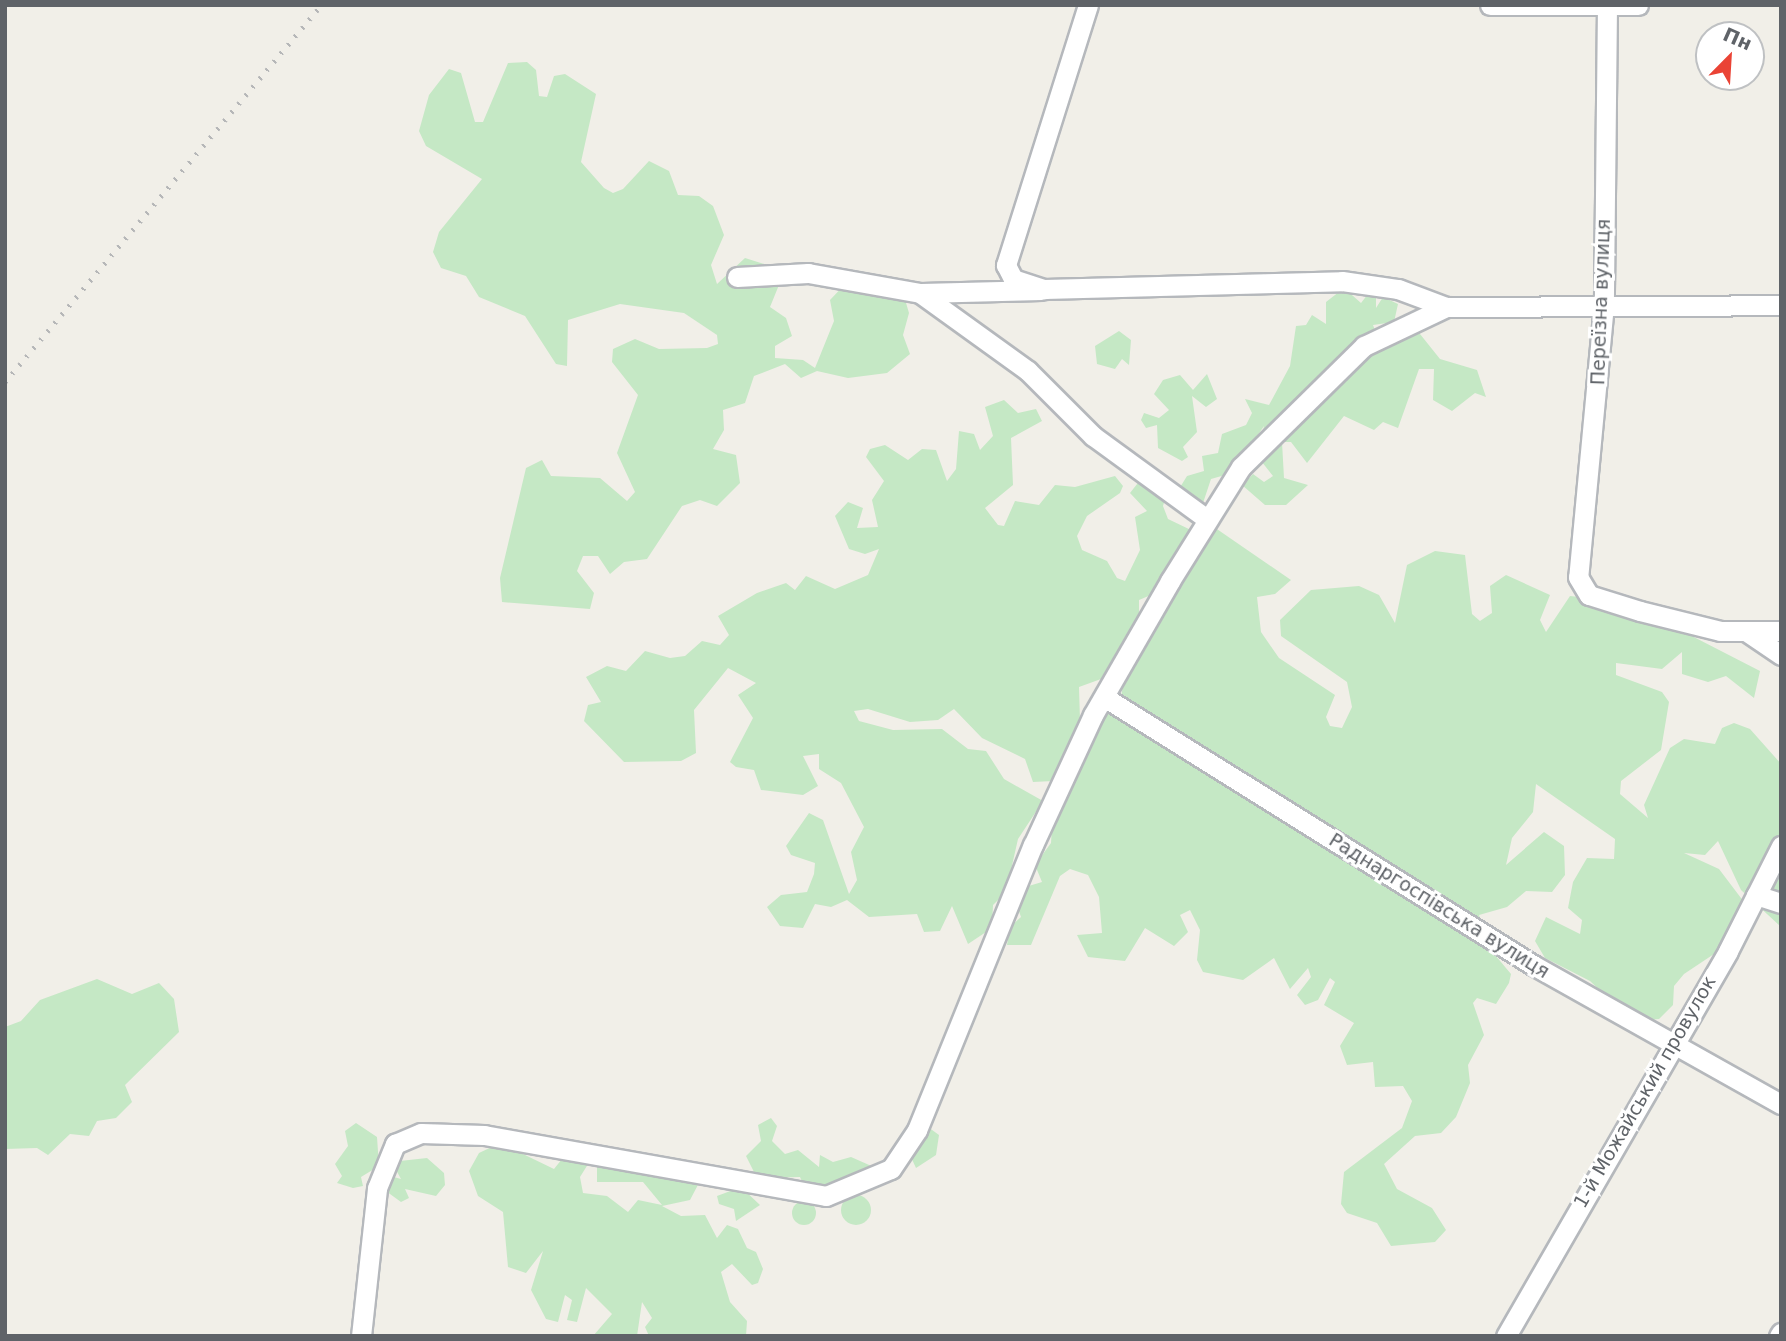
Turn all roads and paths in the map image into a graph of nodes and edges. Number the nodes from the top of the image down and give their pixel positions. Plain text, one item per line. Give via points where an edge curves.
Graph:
1 (1088, 5) edge
2 (1490, 5) edge
3 (1638, 5) edge
4 (1607, 6) edge
5 (737, 277) dead end
6 (1044, 289) junction
7 (920, 293) junction
8 (1604, 304) junction
9 (1781, 305) edge
10 (1447, 307) junction
11 (1207, 520) junction
12 (1743, 631) junction
13 (1781, 631) edge
14 (1781, 655) edge
15 (1104, 697) junction
16 (1781, 846) edge
17 (1756, 895) junction
18 (1781, 902) edge
19 (1675, 1042) junction
20 (1781, 1104) edge
21 (360, 1336) edge
22 (1506, 1336) edge

1 - 6 street via 1006,265 1013,279
2 - 4 street
3 - 4 street
4 - 8 street, Переїзна вулиця
5 - 7 street via 808,273
6 - 7 street
6 - 10 street via 1342,281 1398,289
7 - 11 street via 1028,371 1093,436
8 - 9 street
8 - 10 street
8 - 12 street, Переїзна вулиця via 1578,577 1589,595 1720,631
10 - 11 street via 1364,346 1328,376 1241,467
11 - 15 street
12 - 13 street
12 - 14 street
15 - 19 street, Раднаргоспівська вулиця via 1532,965
15 - 21 street via 1033,845 917,1130 891,1169 826,1196 484,1135 421,1133 395,1144 377,1188
16 - 17 street, 1-й Можайський провулок
17 - 18 street
17 - 19 street, 1-й Можайський провулок
19 - 20 street, Раднаргоспівська вулиця
19 - 22 street, 1-й Можайський провулок

